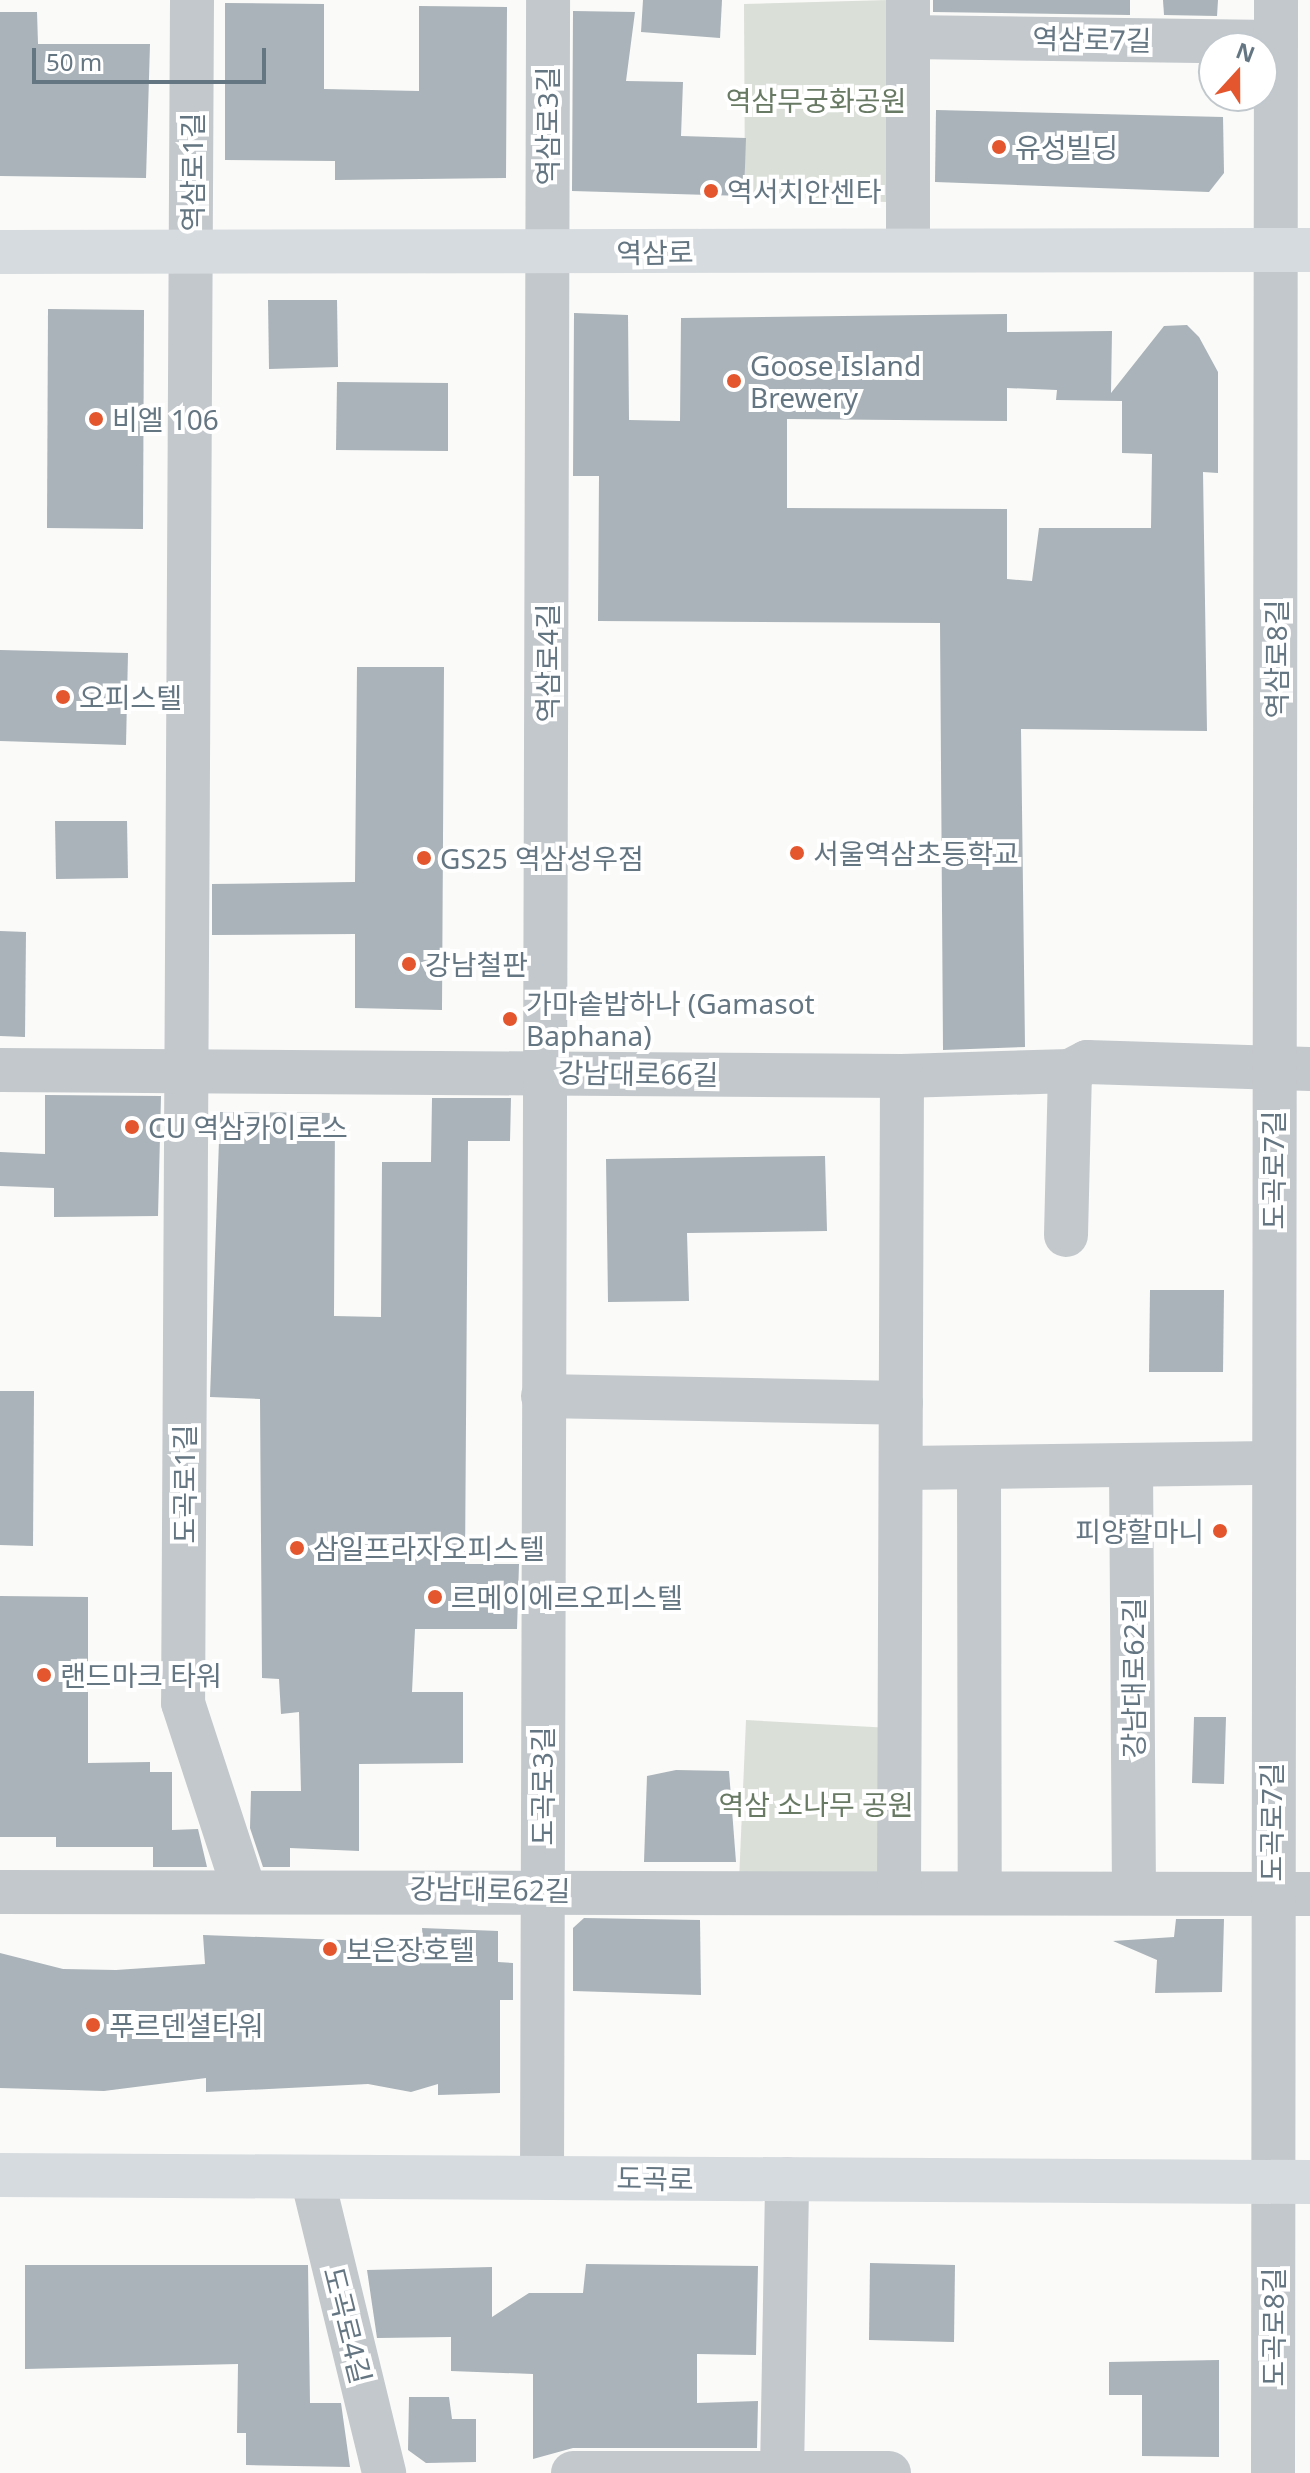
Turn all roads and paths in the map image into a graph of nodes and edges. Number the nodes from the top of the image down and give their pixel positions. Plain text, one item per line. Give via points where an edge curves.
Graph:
1 (192, 0) edge
2 (548, 0) edge
3 (1285, 13) edge
4 (908, 18) edge
5 (192, 249) junction
6 (908, 250) junction
7 (1291, 250) edge
8 (0, 252) edge
9 (546, 253) junction
10 (1294, 542) edge
11 (1293, 754) edge
12 (1292, 1069) edge
13 (0, 1070) edge
14 (186, 1071) junction
15 (1070, 1071) junction
16 (548, 1072) junction
17 (902, 1076) junction
18 (1066, 1235) dead end
19 (543, 1396) junction
20 (901, 1403) junction
21 (1271, 1463) junction
22 (1131, 1465) junction
23 (979, 1467) junction
24 (904, 1468) junction
25 (243, 1887) junction
26 (542, 1889) junction
27 (1134, 1891) junction
28 (0, 1892) edge
29 (980, 1892) junction
30 (899, 1893) junction
31 (1290, 1894) edge
32 (0, 2175) edge
33 (312, 2177) junction
34 (542, 2177) junction
35 (787, 2179) junction
36 (1291, 2182) edge
37 (782, 2472) edge
38 (384, 2473) edge
39 (573, 2473) edge
40 (889, 2473) edge
41 (1273, 2473) edge

1 - 5 street, 역삼로1길
2 - 9 street, 역삼로3길
3 - 4 street, 역삼로7길
3 - 7 street, 역삼로7길
4 - 6 street
5 - 8 main road, 역삼로
5 - 9 main road, 역삼로
5 - 14 street, 역삼로1길
6 - 7 main road, 역삼로
6 - 9 main road, 역삼로
7 - 10 street, 역삼로8길
9 - 16 street, 역삼로4길
10 - 11 street, 역삼로8길
11 - 12 street, 역삼로8길
12 - 15 street, 강남대로66길 via 1087,1062
12 - 21 street, 도곡로7길
13 - 14 street, 강남대로66길
14 - 16 street, 강남대로66길
14 - 25 street, 도곡로1길 via 183,1703
15 - 17 street, 강남대로66길
15 - 18 street
16 - 17 street, 강남대로66길
16 - 19 street, 도곡로3길
17 - 20 street
19 - 20 street
19 - 26 street, 도곡로3길
20 - 24 street
21 - 22 street
21 - 31 street, 도곡로7길
22 - 23 street
22 - 27 street, 강남대로62길
23 - 24 street
23 - 29 street
24 - 30 street
25 - 26 street, 강남대로62길
25 - 28 street, 강남대로62길
26 - 30 street, 강남대로62길
26 - 34 street, 도곡로3길
27 - 29 street, 강남대로62길
27 - 31 street, 강남대로62길
29 - 30 street, 강남대로62길
31 - 36 street, 도곡로7길
32 - 33 main road, 도곡로
33 - 34 main road, 도곡로
33 - 38 street, 도곡로4길
34 - 35 main road, 도곡로
35 - 36 main road, 도곡로
35 - 37 street
36 - 41 street, 도곡로8길
37 - 39 street
37 - 40 street

